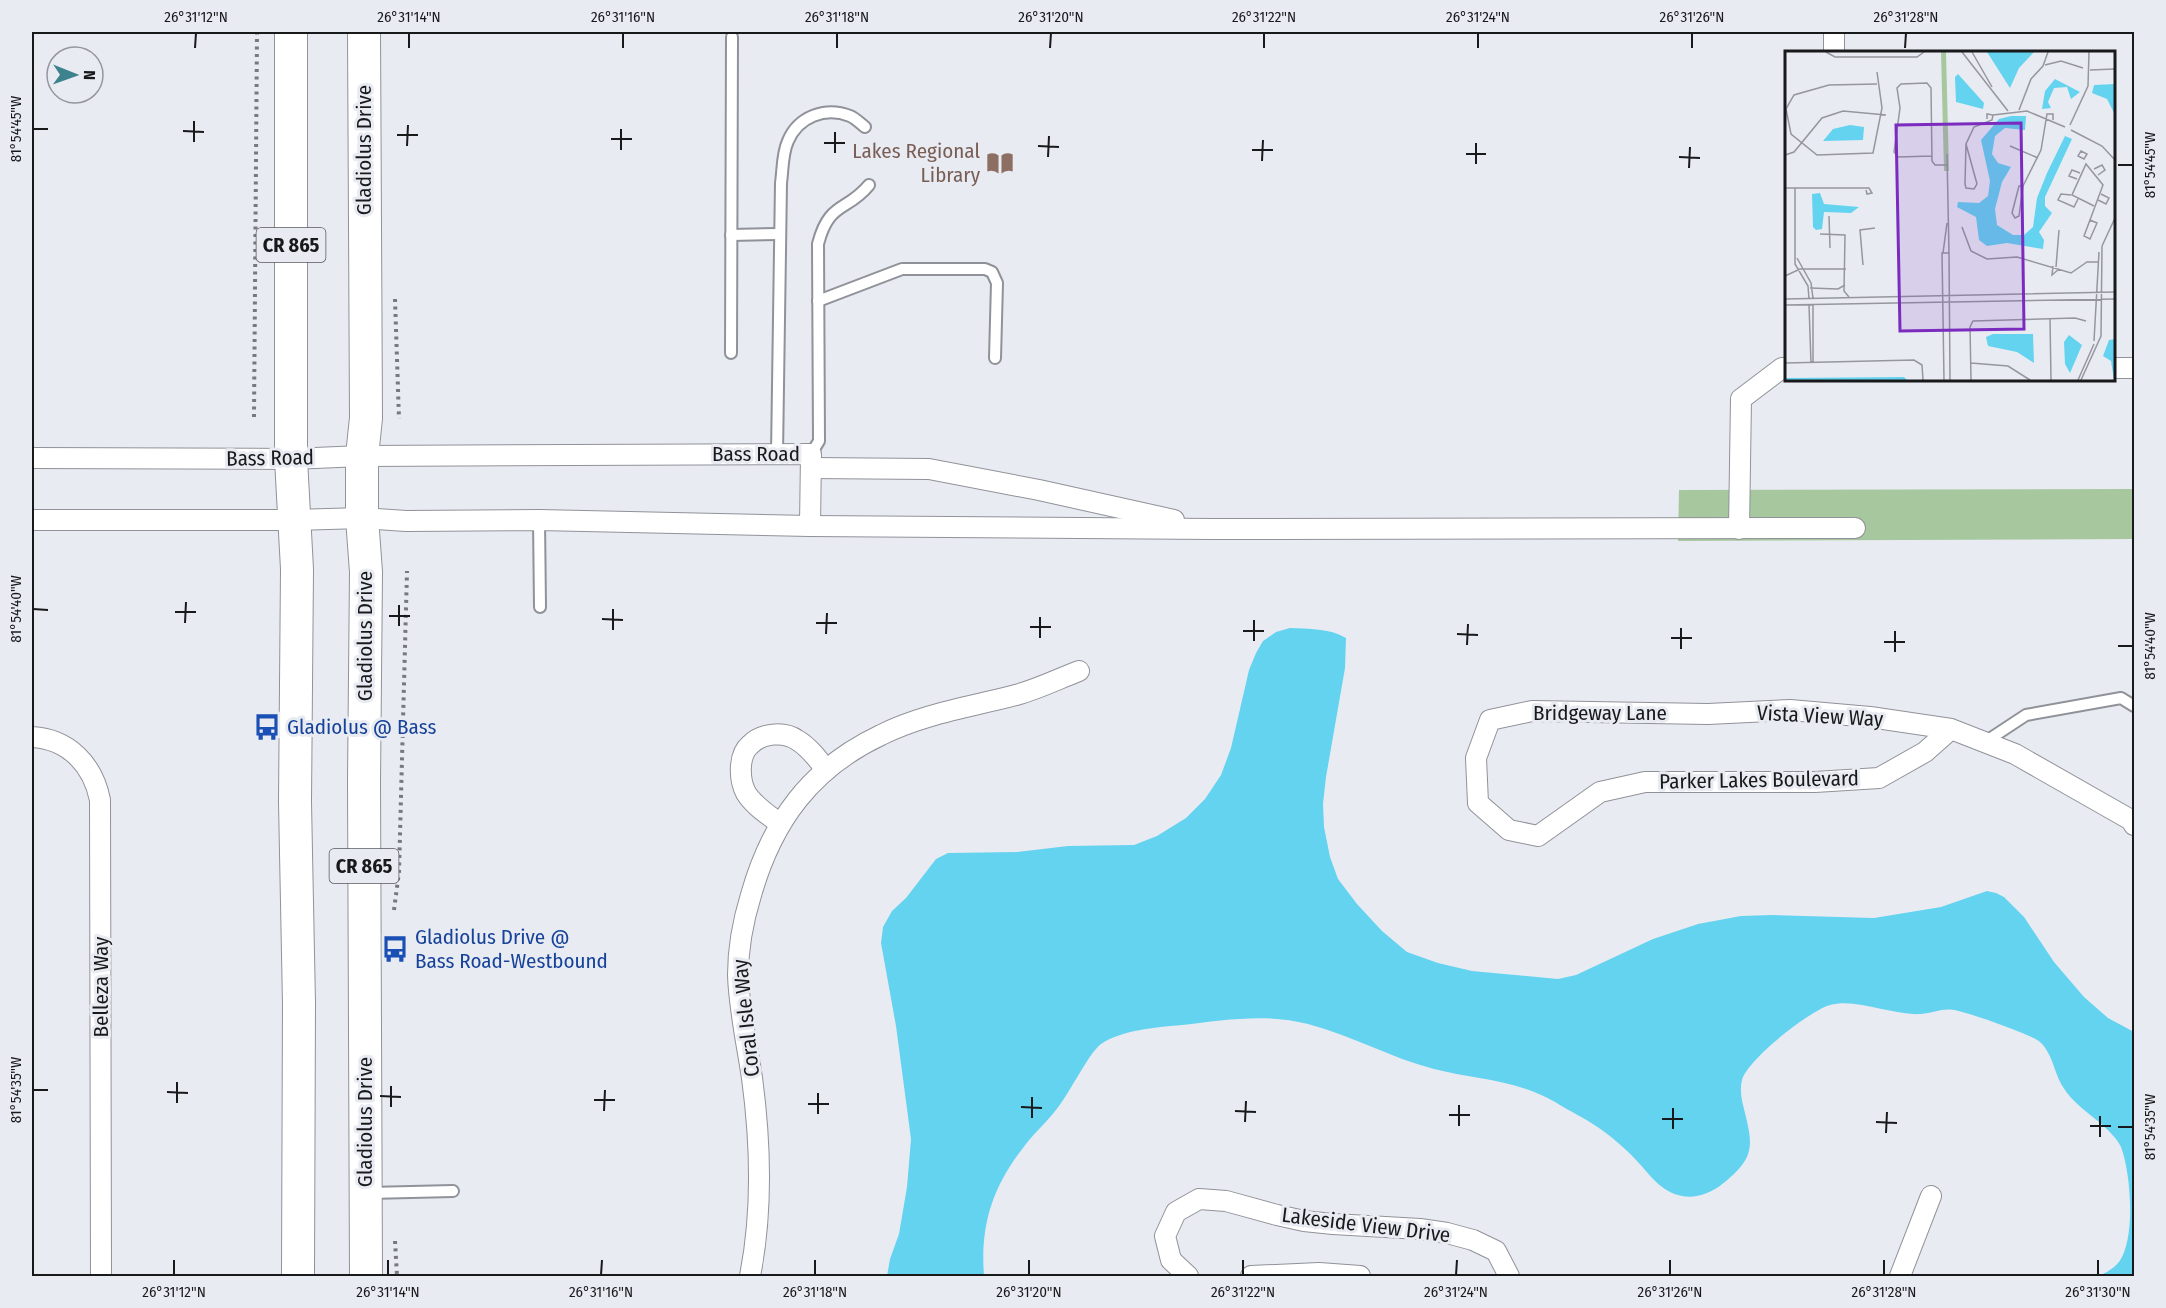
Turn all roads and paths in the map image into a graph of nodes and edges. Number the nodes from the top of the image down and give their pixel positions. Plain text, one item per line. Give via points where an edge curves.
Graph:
1 (257, 32) edge
2 (291, 32) edge
3 (364, 32) edge
4 (1834, 32) edge
5 (732, 37) dead end
6 (1834, 51) edge
7 (865, 127) dead end
8 (869, 184) dead end
9 (780, 234) junction
10 (731, 235) junction
11 (818, 301) junction
12 (731, 353) dead end
13 (995, 358) dead end
14 (1785, 368) edge
15 (2115, 368) edge
16 (2134, 369) edge
17 (254, 417) dead end
18 (777, 454) junction
19 (362, 456) junction
20 (32, 458) edge
21 (291, 459) junction
22 (811, 461) junction
23 (362, 518) junction
24 (32, 520) edge
25 (294, 520) junction
26 (539, 520) junction
27 (810, 526) junction
28 (1739, 528) junction
29 (1855, 528) dead end
30 (1212, 529) junction
31 (407, 571) dead end
32 (540, 607) dead end
33 (1079, 671) dead end
34 (2134, 706) edge
35 (1688, 714) joint
36 (1951, 729) junction
37 (32, 737) edge
38 (1985, 742) junction
39 (826, 770) junction
40 (780, 824) junction
41 (2134, 825) edge
42 (1538, 836) joint
43 (394, 911) dead end
44 (453, 1191) dead end
45 (366, 1193) junction
46 (1930, 1196) dead end
47 (395, 1234) dead end
48 (101, 1276) edge
49 (298, 1276) edge
50 (366, 1276) edge
51 (398, 1276) edge
52 (750, 1276) edge
53 (1188, 1276) edge
54 (1251, 1276) edge
55 (1360, 1276) edge
56 (1509, 1276) edge
57 (1900, 1276) edge

1 - 17 path
2 - 21 main road, CR 865
3 - 19 main road, Gladiolus Drive / CR 865 via 366,418
4 - 6 street
5 - 10 lane
7 - 9 lane via 851,116 836,112 806,119 795,129 784,158
8 - 11 lane via 830,215 822,227 818,243
9 - 10 lane
9 - 18 lane
10 - 12 lane
11 - 13 lane via 902,269 985,269 992,272 997,283
11 - 22 lane via 819,441
14 - 28 street via 1740,399
15 - 16 street
18 - 19 street, Bass Road
18 - 22 street, Bass Road
19 - 21 street, Bass Road
19 - 23 main road, Gladiolus Drive / CR 865
20 - 21 street, Bass Road
21 - 25 main road, CR 865
22 - 27 street, Bass Road
22 - 30 street via 929,469
23 - 25 street
23 - 26 street
23 - 45 main road, Gladiolus Drive / CR 865 via 366,572
24 - 25 street
25 - 49 main road, CR 865
26 - 27 street
26 - 32 lane
27 - 30 street
28 - 29 street
28 - 30 street
31 - 43 path via 399,872
33 - 39 street, Coral Isle Way via 1018,694 908,724 857,748
34 - 38 lane via 2121,698 2026,715
35 - 36 street, Vista View Way via 1790,710
35 - 42 street, Bridgeway Lane via 1532,711 1490,720 1476,758 1478,802 1509,830
36 - 38 street
36 - 42 street, Parker Lakes Boulevard via 1925,752 1879,778 1645,782 1600,792
37 - 48 street, Belleza Way via 56,742 81,759 98,786 100,800
38 - 41 street via 2070,784
39 - 40 street, Coral Isle Way
39 - 40 street via 796,739 778,734 748,746 742,760 741,780 746,793
40 - 52 street, Coral Isle Way via 757,874 739,952 740,1004 759,1140 760,1195
44 - 45 lane
45 - 50 main road, Gladiolus Drive / CR 865
46 - 57 street
47 - 51 path
53 - 56 street, Lakeside View Drive via 1171,1260 1165,1236 1176,1212 1199,1199 1226,1201 1304,1221 1447,1233 1496,1251
54 - 55 street

